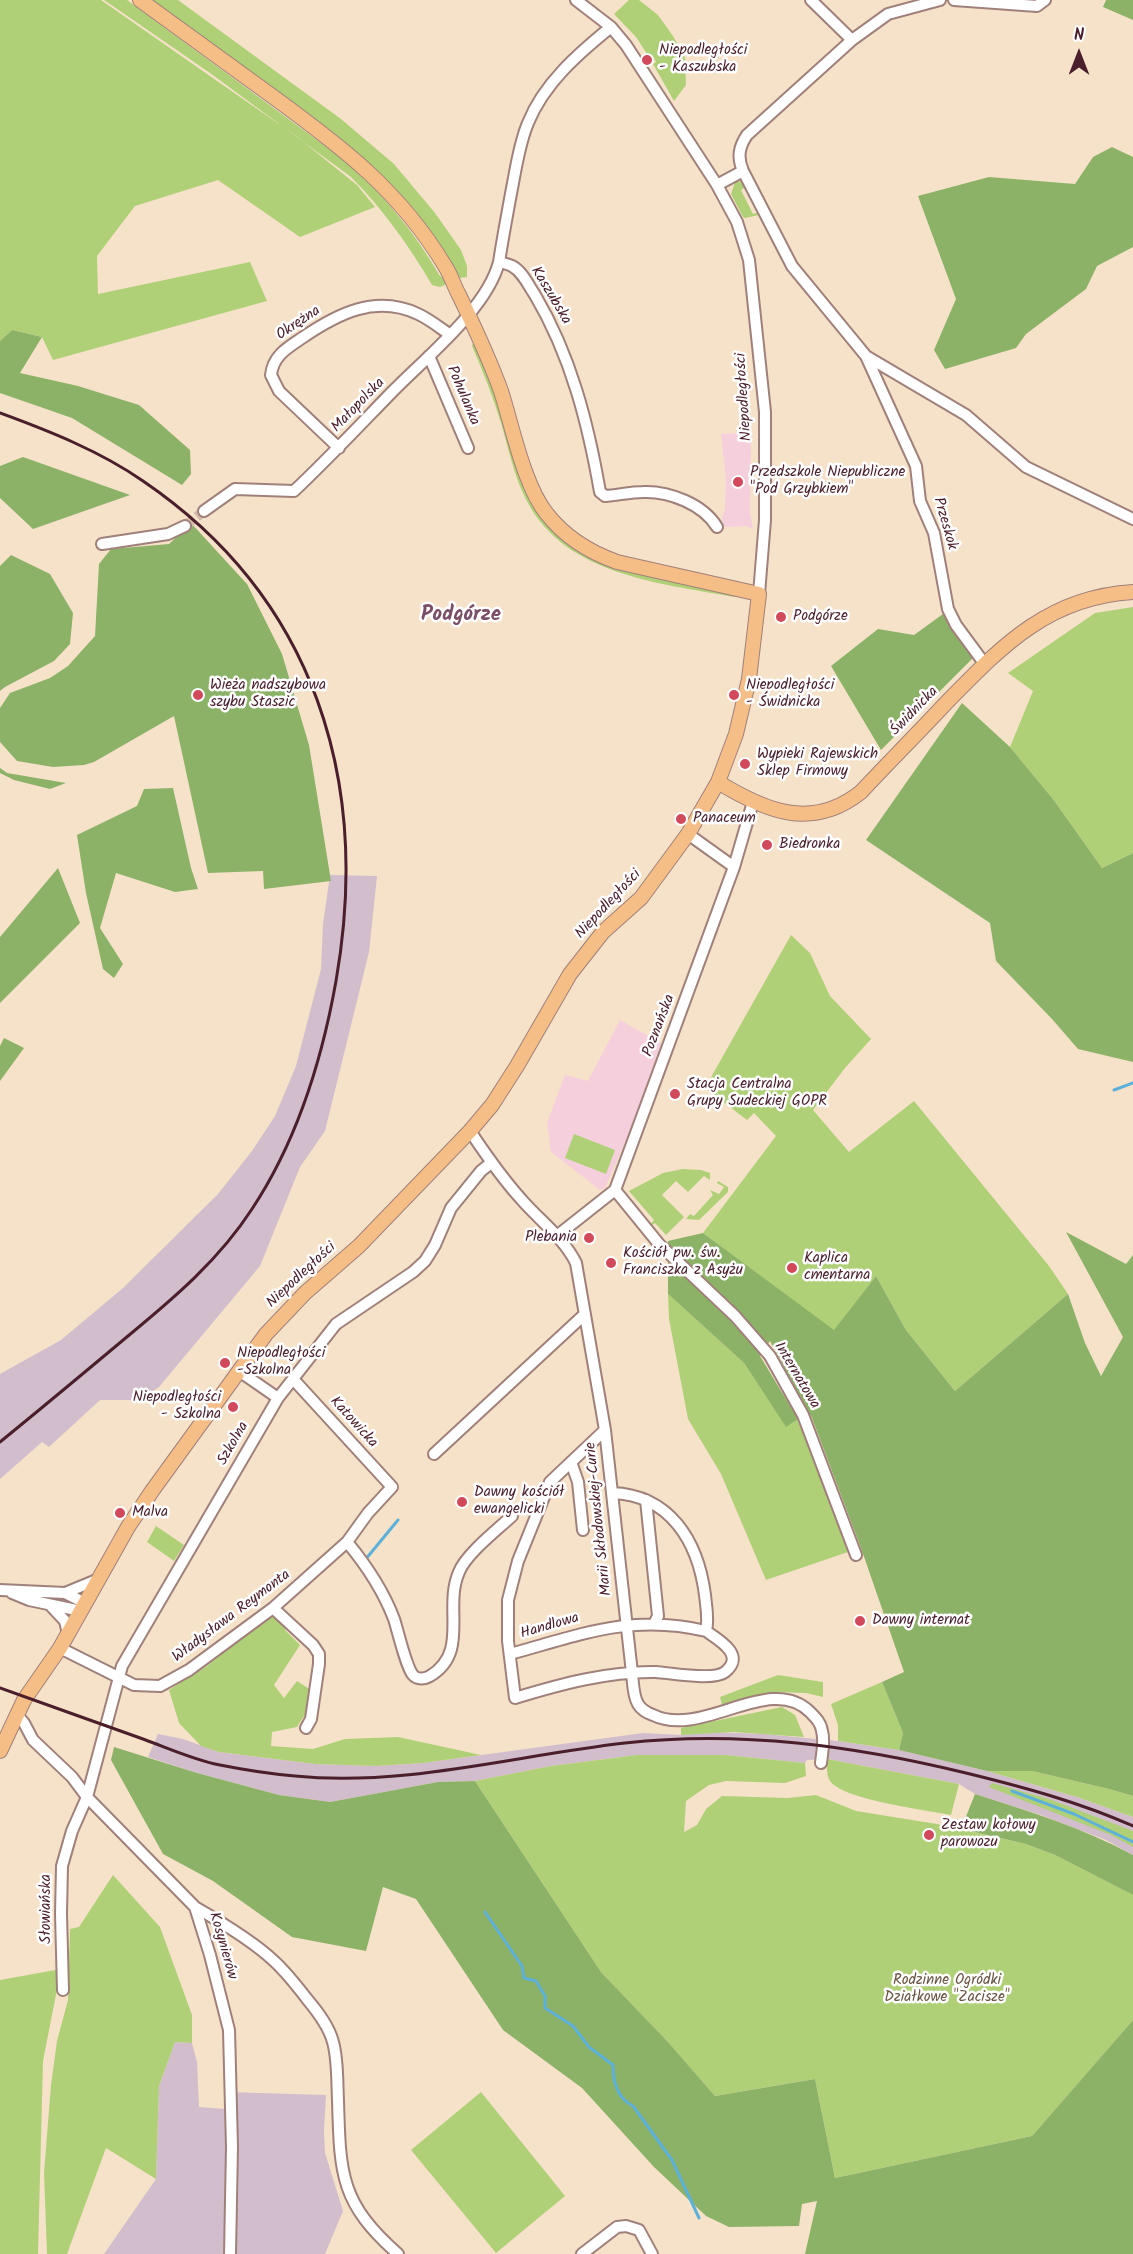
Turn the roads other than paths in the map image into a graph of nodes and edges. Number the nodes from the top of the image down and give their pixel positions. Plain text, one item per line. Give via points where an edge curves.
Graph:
1 (140, 0) edge
2 (576, 0) edge
3 (811, 0) edge
4 (940, 0) edge
5 (954, 0) edge
6 (1045, 0) edge
7 (611, 27) junction
8 (852, 40) junction
9 (742, 171) junction
10 (717, 185) junction
11 (499, 262) junction
12 (468, 314) junction
13 (449, 334) junction
14 (429, 356) junction
15 (866, 356) junction
16 (339, 448) junction
17 (468, 448) dead end
18 (204, 511) tunnel mouth
19 (1133, 519) edge
20 (185, 526) tunnel mouth
21 (717, 527) dead end
22 (102, 543) dead end
23 (1133, 592) edge
24 (759, 594) junction
25 (984, 663) junction
26 (718, 782) junction
27 (753, 802) junction
28 (688, 834) junction
29 (734, 867) junction
30 (470, 1131) junction
31 (491, 1162) junction
32 (615, 1190) junction
33 (558, 1235) junction
34 (585, 1314) junction
35 (238, 1371) junction
36 (293, 1379) junction
37 (278, 1398) junction
38 (605, 1431) junction
39 (434, 1454) dead end
40 (571, 1462) junction
41 (392, 1487) joint
42 (612, 1493) junction
43 (646, 1500) junction
44 (512, 1516) dead end
45 (583, 1530) dead end
46 (347, 1542) junction
47 (856, 1555) dead end
48 (99, 1579) junction
49 (3, 1590) edge
50 (65, 1593) junction
51 (51, 1606) junction
52 (83, 1607) junction
53 (273, 1608) junction
54 (654, 1624) junction
55 (627, 1625) junction
56 (706, 1631) junction
57 (68, 1634) junction
58 (60, 1648) junction
59 (510, 1654) junction
60 (632, 1673) junction
61 (117, 1678) junction
62 (18, 1716) junction
63 (306, 1728) dead end
64 (0, 1750) edge
65 (821, 1763) dead end
66 (87, 1797) junction
67 (195, 1907) junction
68 (63, 1990) dead end
69 (230, 2254) edge
70 (398, 2254) edge
71 (582, 2254) edge
72 (652, 2254) edge

1 - 12 main road via 340,146 396,199 419,225 447,269
2 - 7 street, Niepodległości
3 - 8 street
4 - 8 street via 888,14
5 - 6 street via 1036,6
7 - 10 street, Niepodległości
7 - 11 street via 560,73 527,123
8 - 9 street via 747,135 739,156
9 - 10 street
9 - 15 street, Przeskok via 792,266
10 - 24 street, Niepodległości via 742,235 754,304 766,459
11 - 12 street, Małopolska
11 - 21 street, Kaszubska via 522,275 547,315 565,355 582,406 600,492 605,496 655,492 674,497 711,517
12 - 13 street, Małopolska
12 - 24 main road via 500,390 528,477 545,512 561,529 583,547 617,562
13 - 14 street, Małopolska
13 - 16 street, Okrężna via 410,310 379,305 361,307 326,323 276,358 271,375 279,391
14 - 16 street, Małopolska
14 - 17 street, Pohulanka
15 - 19 street, Przeskok via 966,415 1026,467
15 - 25 street, Przeskok via 916,466 920,501 934,533 948,609
16 - 18 street, Małopolska via 294,491 235,489
20 - 22 street via 168,534
23 - 25 main road, Świdnicka via 1096,596 1060,609 1025,629
24 - 26 main road, Niepodległości via 746,696
25 - 27 main road, Świdnicka via 851,800 813,814 785,812
26 - 27 main road, Świdnicka
26 - 28 main road, Niepodległości
27 - 29 street, Poznańska
28 - 29 street
28 - 30 main road, Niepodległości via 641,898 603,932 570,974 517,1066
29 - 32 street, Poznańska
30 - 31 street, Marii Skłodowskiej-Curie
30 - 35 main road, Niepodległości via 359,1246 281,1317
31 - 33 street, Marii Skłodowskiej-Curie via 520,1199
31 - 36 street, Szkolna via 452,1208 425,1260 336,1324
32 - 33 street
32 - 47 street, Internatowa via 659,1244 735,1316 770,1356 803,1415
33 - 34 street, Marii Skłodowskiej-Curie via 576,1263
34 - 38 street, Marii Skłodowskiej-Curie
34 - 39 street
35 - 37 street
35 - 48 main road, Niepodległości via 152,1491
36 - 37 street, Szkolna
36 - 41 street, Katowicka
37 - 61 street, Szkolna
38 - 40 street
38 - 42 street, Marii Skłodowskiej-Curie
40 - 45 street
40 - 59 street via 550,1482 518,1561 508,1600
41 - 46 street, Władysława Reymonta
42 - 43 street
42 - 55 street, Marii Skłodowskiej-Curie
43 - 54 street via 658,1616
43 - 56 street via 677,1522 689,1542 703,1582
44 - 46 street via 465,1560 458,1572 452,1651 428,1677 413,1676 377,1582
46 - 53 street, Władysława Reymonta
48 - 50 street
48 - 52 main road, Niepodległości
49 - 50 street
49 - 51 street
50 - 52 street
51 - 52 street
51 - 57 street via 65,1621
52 - 57 main road, Niepodległości
53 - 61 street, Władysława Reymonta via 189,1670 160,1686 134,1685
53 - 63 street via 319,1654 311,1719
54 - 55 street, Handlowa
54 - 56 street, Handlowa
55 - 59 street, Handlowa
55 - 60 street, Marii Skłodowskiej-Curie
56 - 60 street via 724,1642 732,1654 725,1672 702,1676
57 - 58 main road, Niepodległości
58 - 61 street, Władysława Reymonta
58 - 62 main road, Niepodległości via 24,1700
59 - 60 street via 515,1698
60 - 65 street, Marii Skłodowskiej-Curie via 638,1704 666,1720 722,1713 767,1699 799,1702 820,1724
61 - 66 street, Szkolna
62 - 64 main road, Niepodległości
62 - 66 street, Kosynierów via 33,1740
66 - 67 street, Kosynierów
66 - 68 street, Słowiańska via 62,1866
67 - 69 street, Kosynierów via 229,2030
67 - 70 street via 273,1960 327,2027 333,2041 337,2075 339,2154 344,2179 350,2198 368,2224
71 - 72 street via 617,2227 626,2226 639,2230

